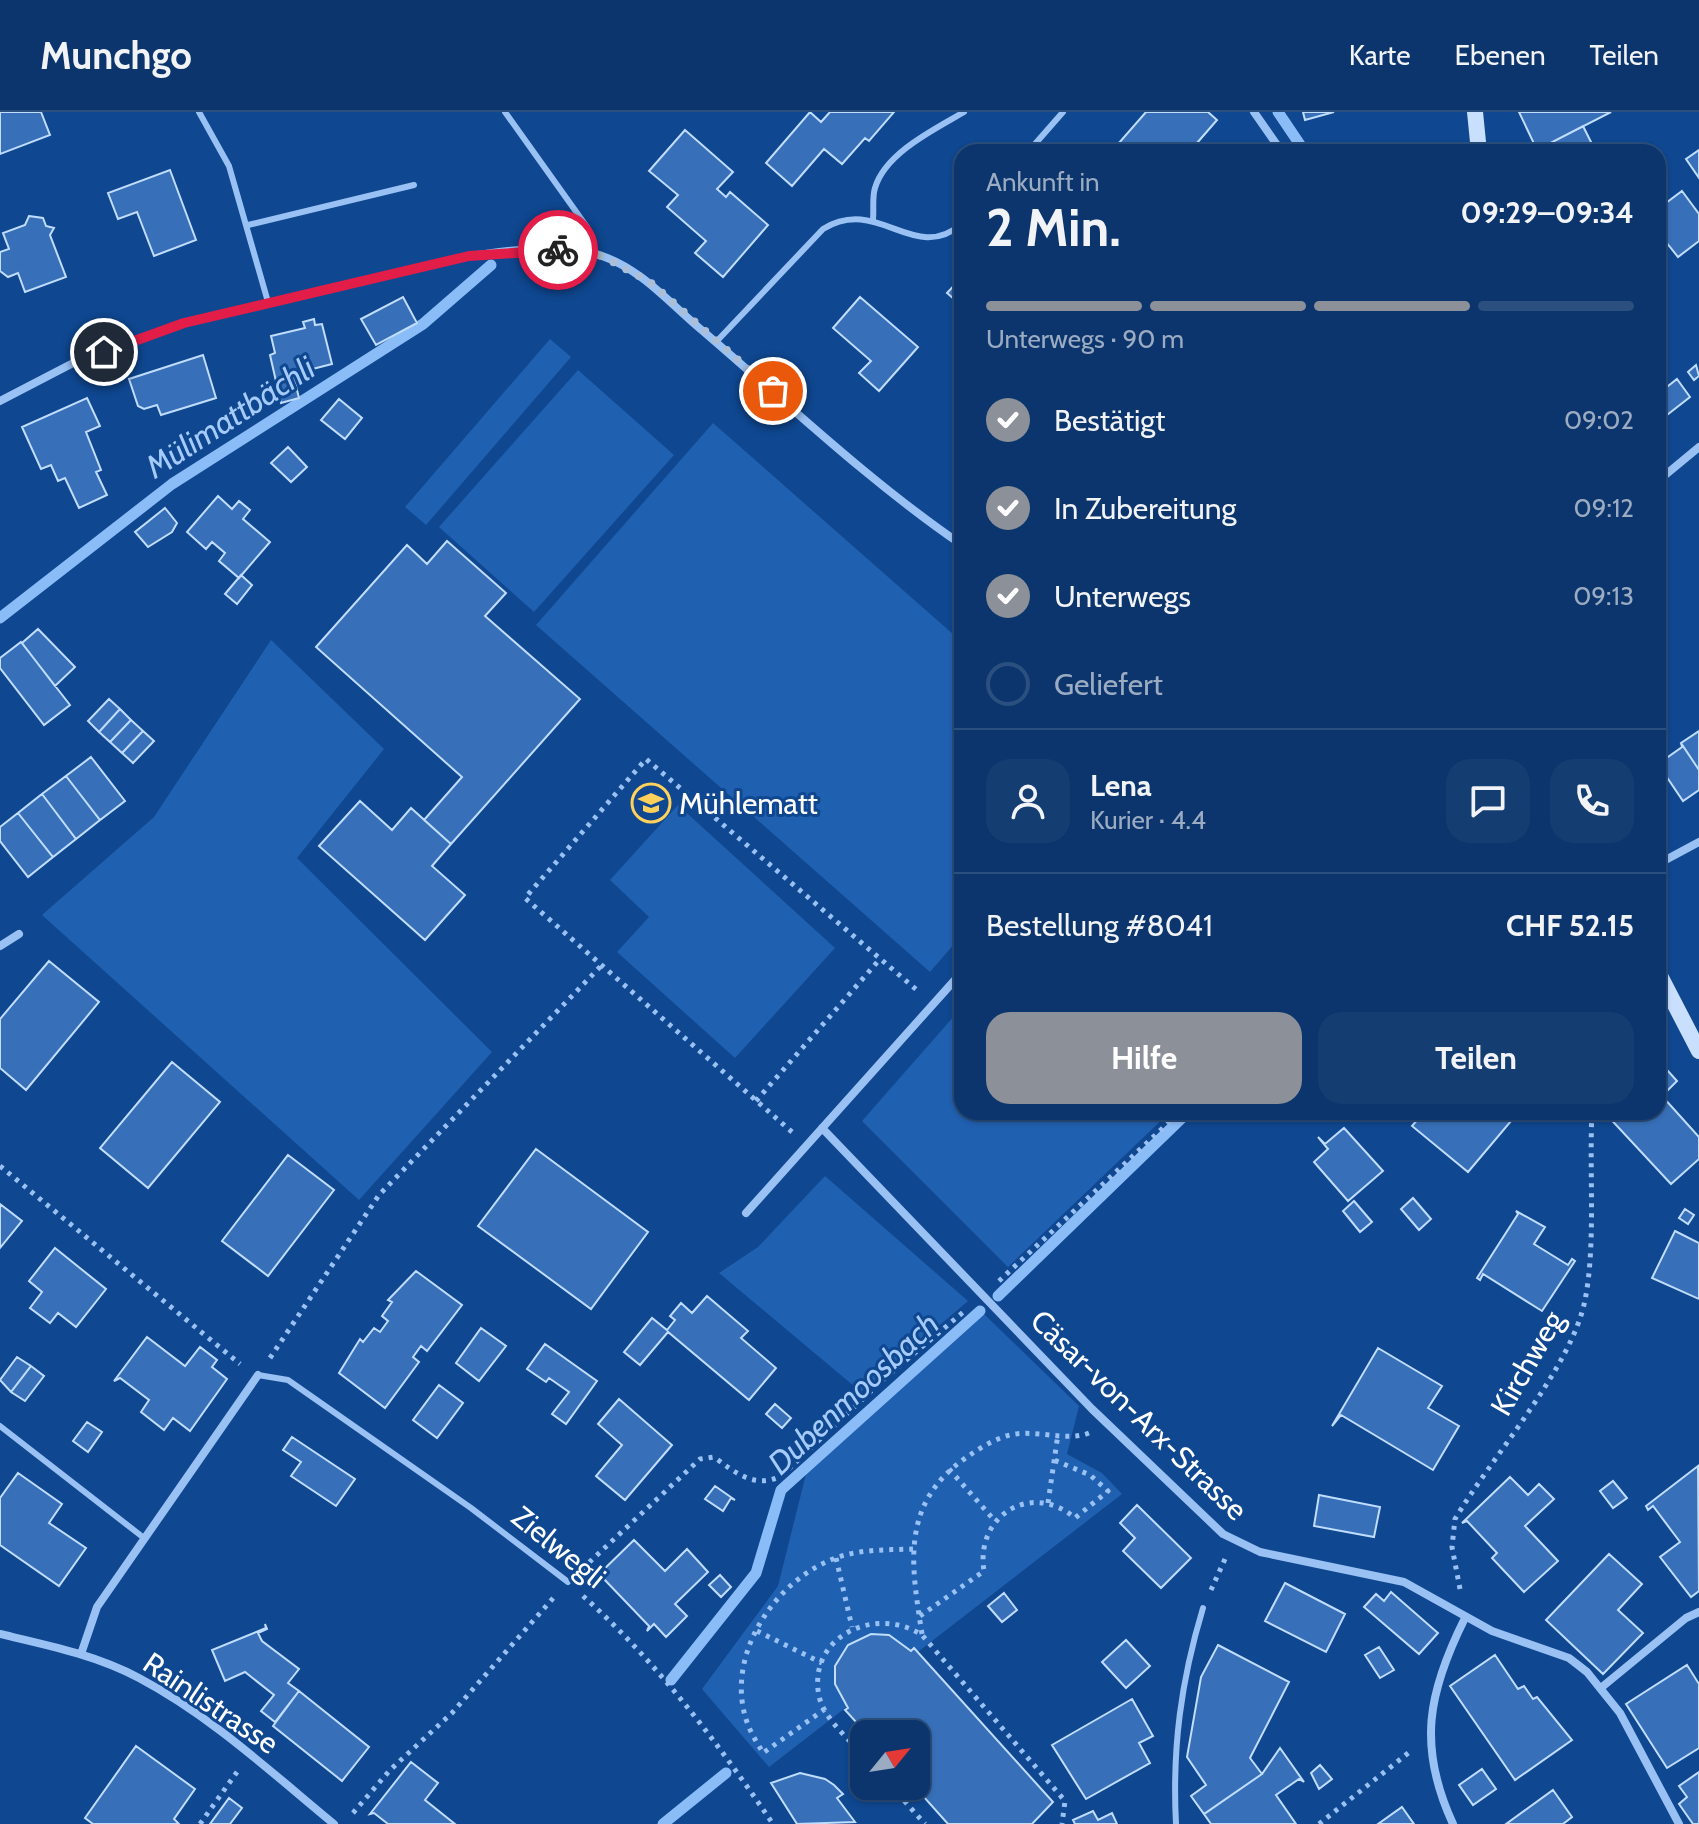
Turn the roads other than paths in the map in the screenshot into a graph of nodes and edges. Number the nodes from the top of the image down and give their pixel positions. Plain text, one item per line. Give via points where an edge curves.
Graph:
1 (199, 112) edge
2 (505, 112) edge
3 (964, 112) edge
4 (1063, 112) edge
5 (1254, 112) edge
6 (1475, 112) edge
7 (1035, 144) edge
8 (1276, 144) edge
9 (1478, 144) edge
10 (414, 185) dead end
11 (873, 219) junction
12 (248, 225) junction
13 (954, 228) edge
14 (591, 253) junction
15 (268, 302) junction
16 (716, 342) junction
17 (0, 401) edge
18 (1699, 447) edge
19 (1666, 474) edge
20 (954, 539) edge
21 (1699, 842) edge
22 (1666, 860) edge
23 (19, 934) dead end
24 (0, 946) edge
25 (954, 981) edge
26 (1666, 987) edge
27 (1699, 1051) edge
28 (822, 1128) junction
29 (746, 1213) dead end
30 (258, 1375) joint
31 (0, 1426) edge
32 (144, 1538) junction
33 (568, 1582) road end
34 (1203, 1608) road end
35 (1699, 1612) edge
36 (1465, 1618) junction
37 (0, 1634) edge
38 (81, 1654) junction
39 (1602, 1687) junction
40 (334, 1824) edge
41 (1176, 1824) edge
42 (1453, 1824) edge
43 (1679, 1824) edge

1 - 12 lane via 229,166
2 - 14 lane via 583,220 591,236
3 - 11 lane via 886,167 875,188
4 - 7 lane
5 - 8 street
6 - 9 street
10 - 12 lane
11 - 13 lane via 918,237 935,238
11 - 16 lane via 839,219 823,229
12 - 15 lane
14 - 15 street via 536,250 469,256
14 - 16 street via 650,282
15 - 17 street via 184,323 77,361
16 - 20 street
18 - 19 street
21 - 22 street
23 - 24 street
25 - 28 street
26 - 27 street
28 - 29 street
28 - 36 street, Cäsar-von-Arx-Strasse via 1108,1425 1223,1534 1260,1552 1404,1582
30 - 32 street
30 - 33 lane, Zielwegli via 288,1380
31 - 32 lane
32 - 38 street via 97,1607
34 - 41 lane via 1179,1702 1173,1770
35 - 39 street
36 - 39 street, Cäsar-von-Arx-Strasse via 1569,1658
36 - 42 street via 1438,1675 1428,1737
37 - 38 street, Rainlistrasse
38 - 40 street, Rainlistrasse via 139,1678 214,1727
39 - 43 street, Cäsar-von-Arx-Strasse

